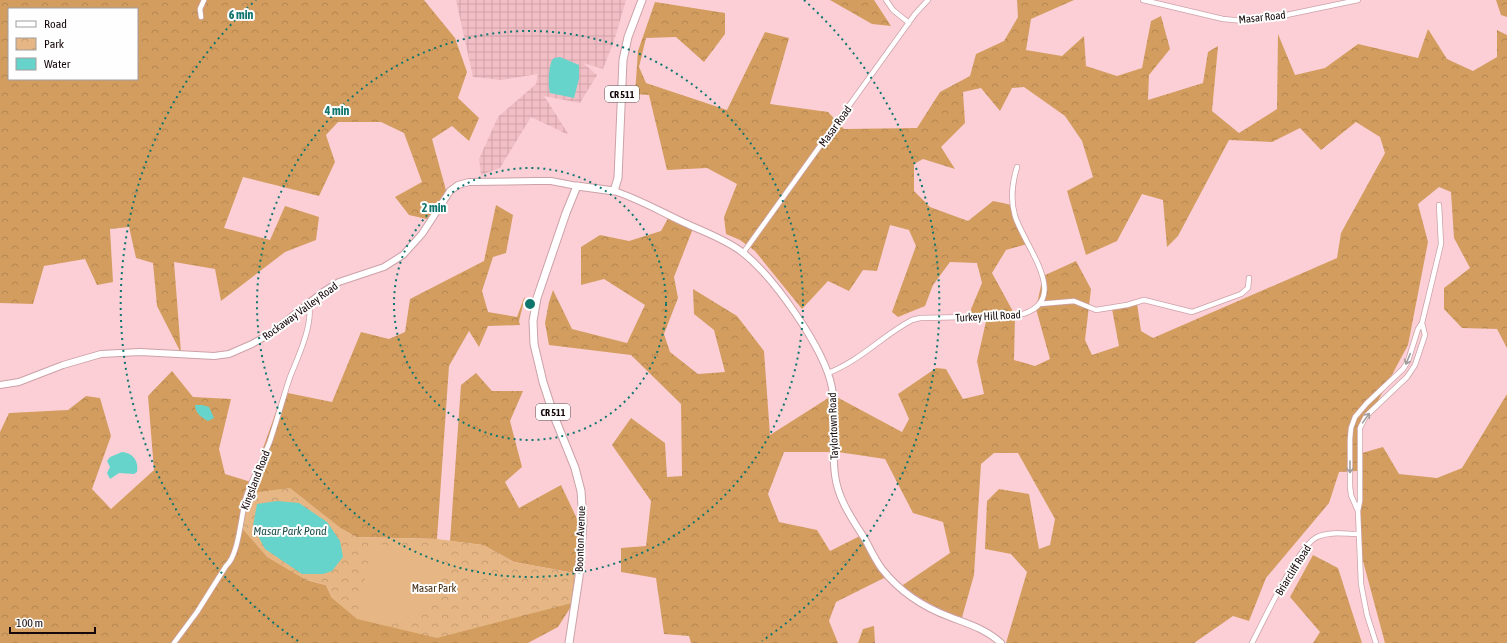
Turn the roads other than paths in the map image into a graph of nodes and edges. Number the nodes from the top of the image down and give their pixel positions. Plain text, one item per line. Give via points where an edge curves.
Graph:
1 (204, 0) edge
2 (642, 0) edge
3 (886, 0) edge
4 (928, 0) edge
5 (1143, 0) edge
6 (1358, 0) edge
7 (201, 17) dead end
8 (909, 23) junction
9 (1017, 167) dead end
10 (577, 186) junction
11 (614, 191) junction
12 (1440, 205) dead end
13 (743, 253) junction
14 (1249, 278) dead end
15 (1039, 304) junction
16 (309, 305) junction
17 (1422, 323) junction
18 (828, 373) junction
19 (1396, 376) junction
20 (1402, 382) junction
21 (0, 385) edge
22 (1351, 435) junction
23 (1360, 435) junction
24 (1358, 511) junction
25 (1359, 534) junction
26 (174, 643) edge
27 (569, 643) edge
28 (1001, 643) edge
29 (1252, 643) edge
30 (1376, 643) edge

1 - 7 street via 200,10
2 - 11 main road, CR 511 via 624,53 618,178
3 - 8 street via 893,10
4 - 8 street, Masar Road
5 - 6 street, Masar Road via 1222,19 1244,21 1272,18
8 - 13 street, Masar Road
9 - 15 street via 1012,189 1013,205 1019,227 1043,277 1044,293
10 - 11 main road, Rockaway Valley Road
10 - 16 street, Rockaway Valley Road via 551,181 470,182 458,185 450,191 422,234 403,255 384,267 339,282
10 - 27 main road, Boonton Avenue / CR 511 via 537,298 533,321 534,344 542,382 575,468 581,491 583,522 579,577
11 - 13 street, Taylortown Road via 639,200 726,242
12 - 17 street via 1441,244
13 - 18 street, Taylortown Road via 757,266 798,317
14 - 15 street via 1248,288 1241,294 1192,312 1144,300 1128,306 1096,310 1074,301
15 - 18 street, Turkey Hill Road via 1031,312 1015,316 912,320 858,358
16 - 21 street, Rockaway Valley Road via 271,333 230,354 101,354 63,365 30,379
16 - 26 street, Kingsland Road via 307,331 270,441 247,496 232,562 226,566
17 -> 19 street via 1408,361
17 - 20 street via 1425,335 1417,362
18 - 28 street, Taylortown Road via 833,398 837,486 845,507 882,569 916,601 985,631
19 - 20 street
19 - 22 street via 1355,417
23 -> 20 street via 1360,428 1366,416
22 - 23 street
22 -> 24 street via 1350,486
23 - 24 street
24 - 25 street
25 - 29 street, Briarcliff Road via 1325,534 1306,545
25 - 30 street via 1363,599

